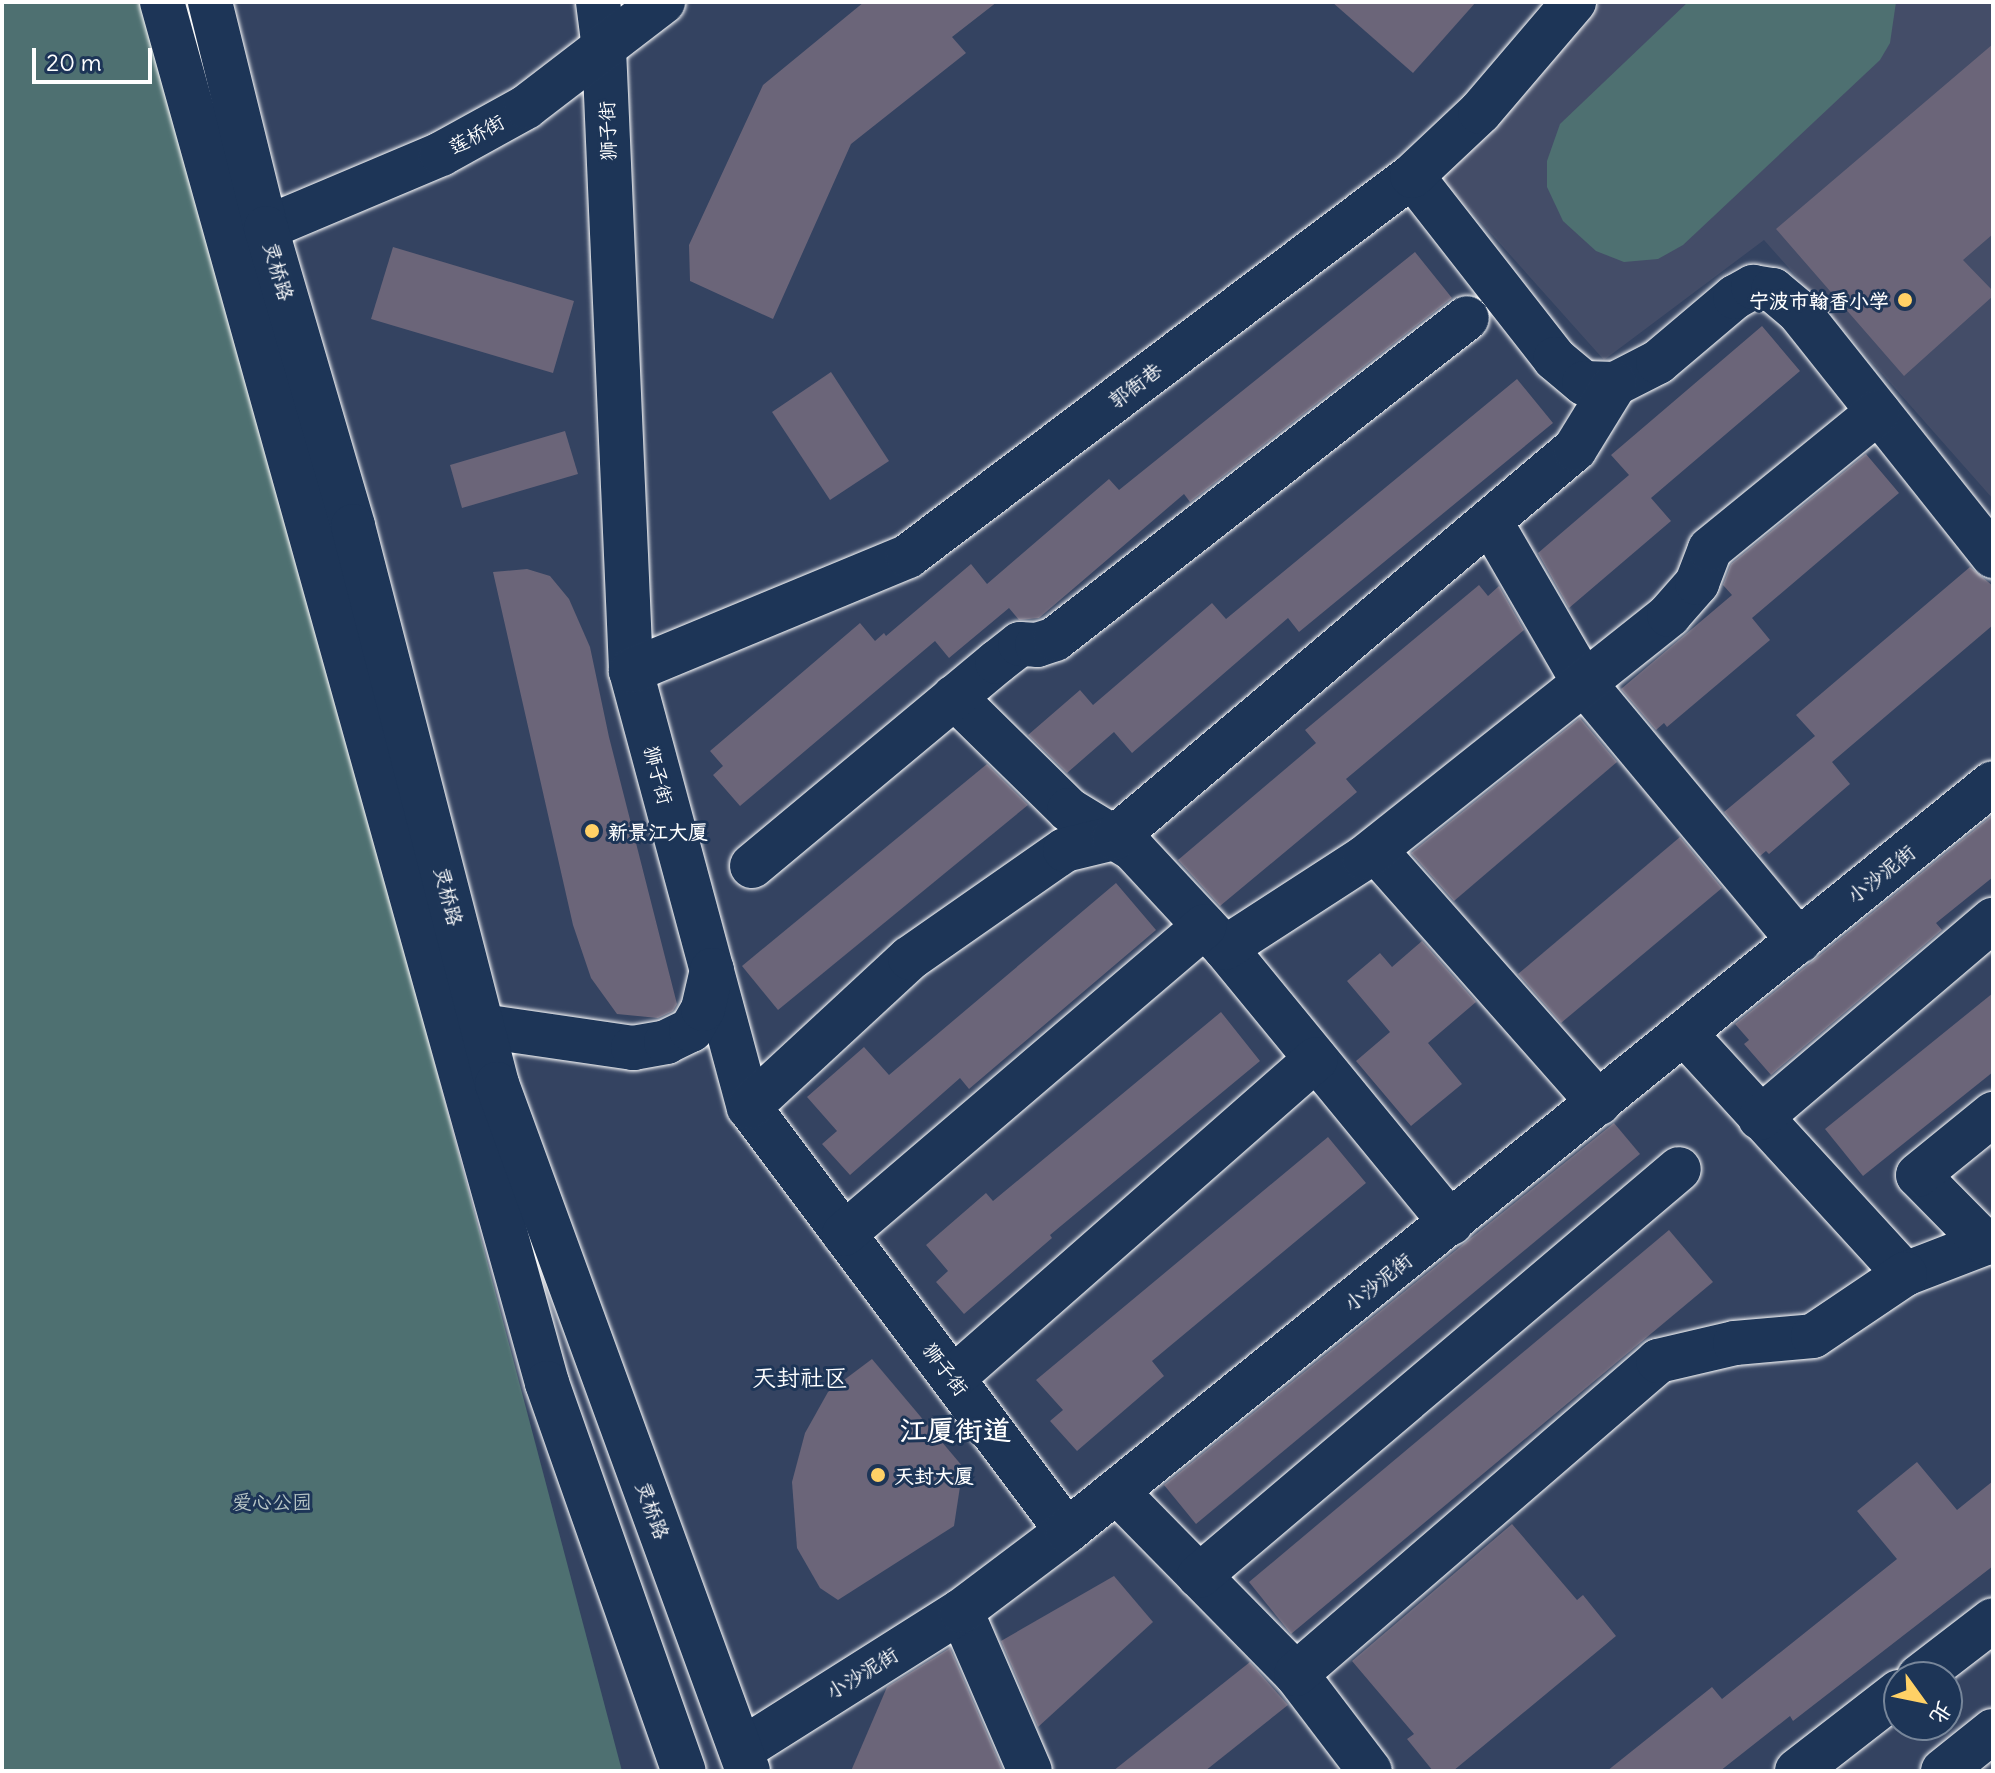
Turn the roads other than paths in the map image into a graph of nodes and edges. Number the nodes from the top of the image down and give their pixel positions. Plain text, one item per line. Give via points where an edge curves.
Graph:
1 (162, 2) edge
2 (210, 2) edge
3 (598, 2) edge
4 (663, 2) edge
5 (1574, 2) edge
6 (604, 49) junction
7 (1412, 176) junction
8 (266, 228) junction
9 (1467, 318) dead end
10 (1615, 384) junction
11 (1878, 412) junction
12 (1490, 521) junction
13 (1993, 556) edge
14 (631, 671) junction
15 (1584, 683) junction
16 (954, 697) junction
17 (1993, 783) edge
18 (1114, 838) junction
19 (1375, 850) junction
20 (752, 866) dead end
21 (1993, 920) edge
22 (1214, 937) junction
23 (1799, 941) junction
24 (712, 970) junction
25 (482, 1026) junction
26 (1685, 1034) junction
27 (1316, 1059) junction
28 (1599, 1103) junction
29 (749, 1107) junction
30 (1993, 1114) edge
31 (1760, 1118) junction
32 (1679, 1169) dead end
33 (1451, 1223) junction
34 (844, 1234) junction
35 (1989, 1242) edge
36 (1905, 1274) junction
37 (953, 1378) junction
38 (1117, 1492) junction
39 (1067, 1531) junction
40 (1199, 1576) junction
41 (961, 1611) junction
42 (1993, 1620) edge
43 (1940, 1661) edge
44 (1296, 1674) junction
45 (1883, 1704) edge
46 (1993, 1731) edge
47 (744, 1761) edge
48 (684, 1771) edge
49 (1030, 1771) edge
50 (1370, 1771) edge
51 (1797, 1771) edge
52 (1943, 1771) edge

1 - 48 street, 灵桥路 via 547,1383
2 - 8 street, 灵桥路
3 - 6 street, 狮子街
4 - 6 street, 莲桥街
5 - 7 street, 郭衙巷 via 1480,112
6 - 8 street, 莲桥街 via 526,107 441,154
6 - 14 street, 狮子街
7 - 10 street via 1555,359 1584,383
7 - 14 street, 郭衙巷 via 908,556
8 - 25 street, 灵桥路 via 353,526
9 - 16 street via 1055,639 1020,644
10 - 11 street via 1658,362 1753,287 1773,290 1799,312
10 - 12 street via 1575,449
11 - 13 street
11 - 15 street via 1710,549 1697,583 1669,615
12 - 15 street
12 - 18 street
14 - 24 street, 狮子街
15 - 19 street
15 - 23 street
16 - 18 street via 1069,810
16 - 20 street
17 - 23 street, 小沙泥街
18 - 22 street via 1133,849
18 - 29 street via 1065,850 910,958
19 - 22 street
19 - 28 street
21 - 31 street
22 - 27 street
22 - 34 street
23 - 26 street, 小沙泥街
24 - 25 street via 703,1009 691,1030 666,1042 633,1048
24 - 29 street, 狮子街
25 - 47 street, 灵桥路 via 497,1084
26 - 28 street, 小沙泥街
26 - 31 street
27 - 33 street
27 - 37 street
28 - 33 street, 小沙泥街
29 - 34 street, 狮子街
30 - 35 street via 1918,1175
31 - 36 street
32 - 40 street
33 - 38 street, 小沙泥街
34 - 37 street, 狮子街
35 - 36 street
36 - 44 street via 1813,1336 1735,1343 1658,1361
37 - 39 street, 狮子街
38 - 39 street, 小沙泥街
38 - 40 street
39 - 41 street, 小沙泥街
40 - 44 street
41 - 47 street, 小沙泥街
41 - 49 street
42 - 43 street
44 - 50 street
45 - 51 street
46 - 52 street

